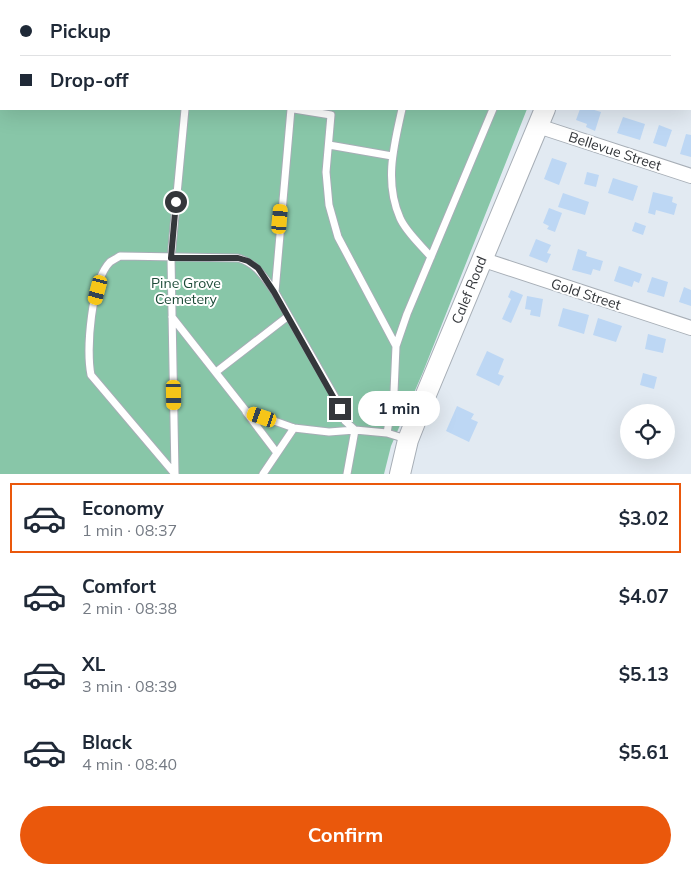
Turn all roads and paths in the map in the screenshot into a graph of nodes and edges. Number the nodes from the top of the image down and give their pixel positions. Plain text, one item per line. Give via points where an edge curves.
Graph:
1 (184, 110) edge
2 (292, 110) edge
3 (305, 110) edge
4 (402, 110) edge
5 (493, 110) edge
6 (332, 112) edge
7 (542, 117) edge
8 (329, 145) junction
9 (392, 156) junction
10 (691, 176) edge
11 (431, 257) junction
12 (171, 258) junction
13 (481, 259) junction
14 (274, 292) junction
15 (172, 317) junction
16 (287, 317) junction
17 (691, 328) edge
18 (396, 346) junction
19 (216, 372) junction
20 (246, 411) junction
21 (294, 428) junction
22 (354, 430) junction
23 (387, 433) junction
24 (408, 440) junction
25 (277, 453) junction
26 (175, 474) edge
27 (263, 474) edge
28 (347, 474) edge
29 (400, 474) edge

1 - 12 lane
2 - 14 lane
3 - 6 lane
4 - 9 lane
5 - 11 lane
6 - 8 lane
7 - 10 street, Bellevue Street
7 - 13 main road, Calef Road
8 - 9 lane
8 - 18 lane via 326,172 329,205 338,237
9 - 11 lane via 392,190 400,219
11 - 18 lane
12 - 14 lane via 238,258 248,261 258,268
12 - 15 lane
12 - 26 lane via 120,256 110,263 95,300 88,358 91,375
13 - 17 street, Gold Street
13 - 24 main road, Calef Road
14 - 16 lane
15 - 19 lane
15 - 26 lane
16 - 19 lane
16 - 22 lane via 335,397 345,421
18 - 23 lane via 394,392
19 - 20 lane
20 - 21 lane
20 - 25 lane
21 - 22 lane via 329,432
21 - 25 lane
22 - 23 lane
22 - 28 lane
23 - 24 lane
24 - 29 main road, Calef Road
25 - 27 lane

